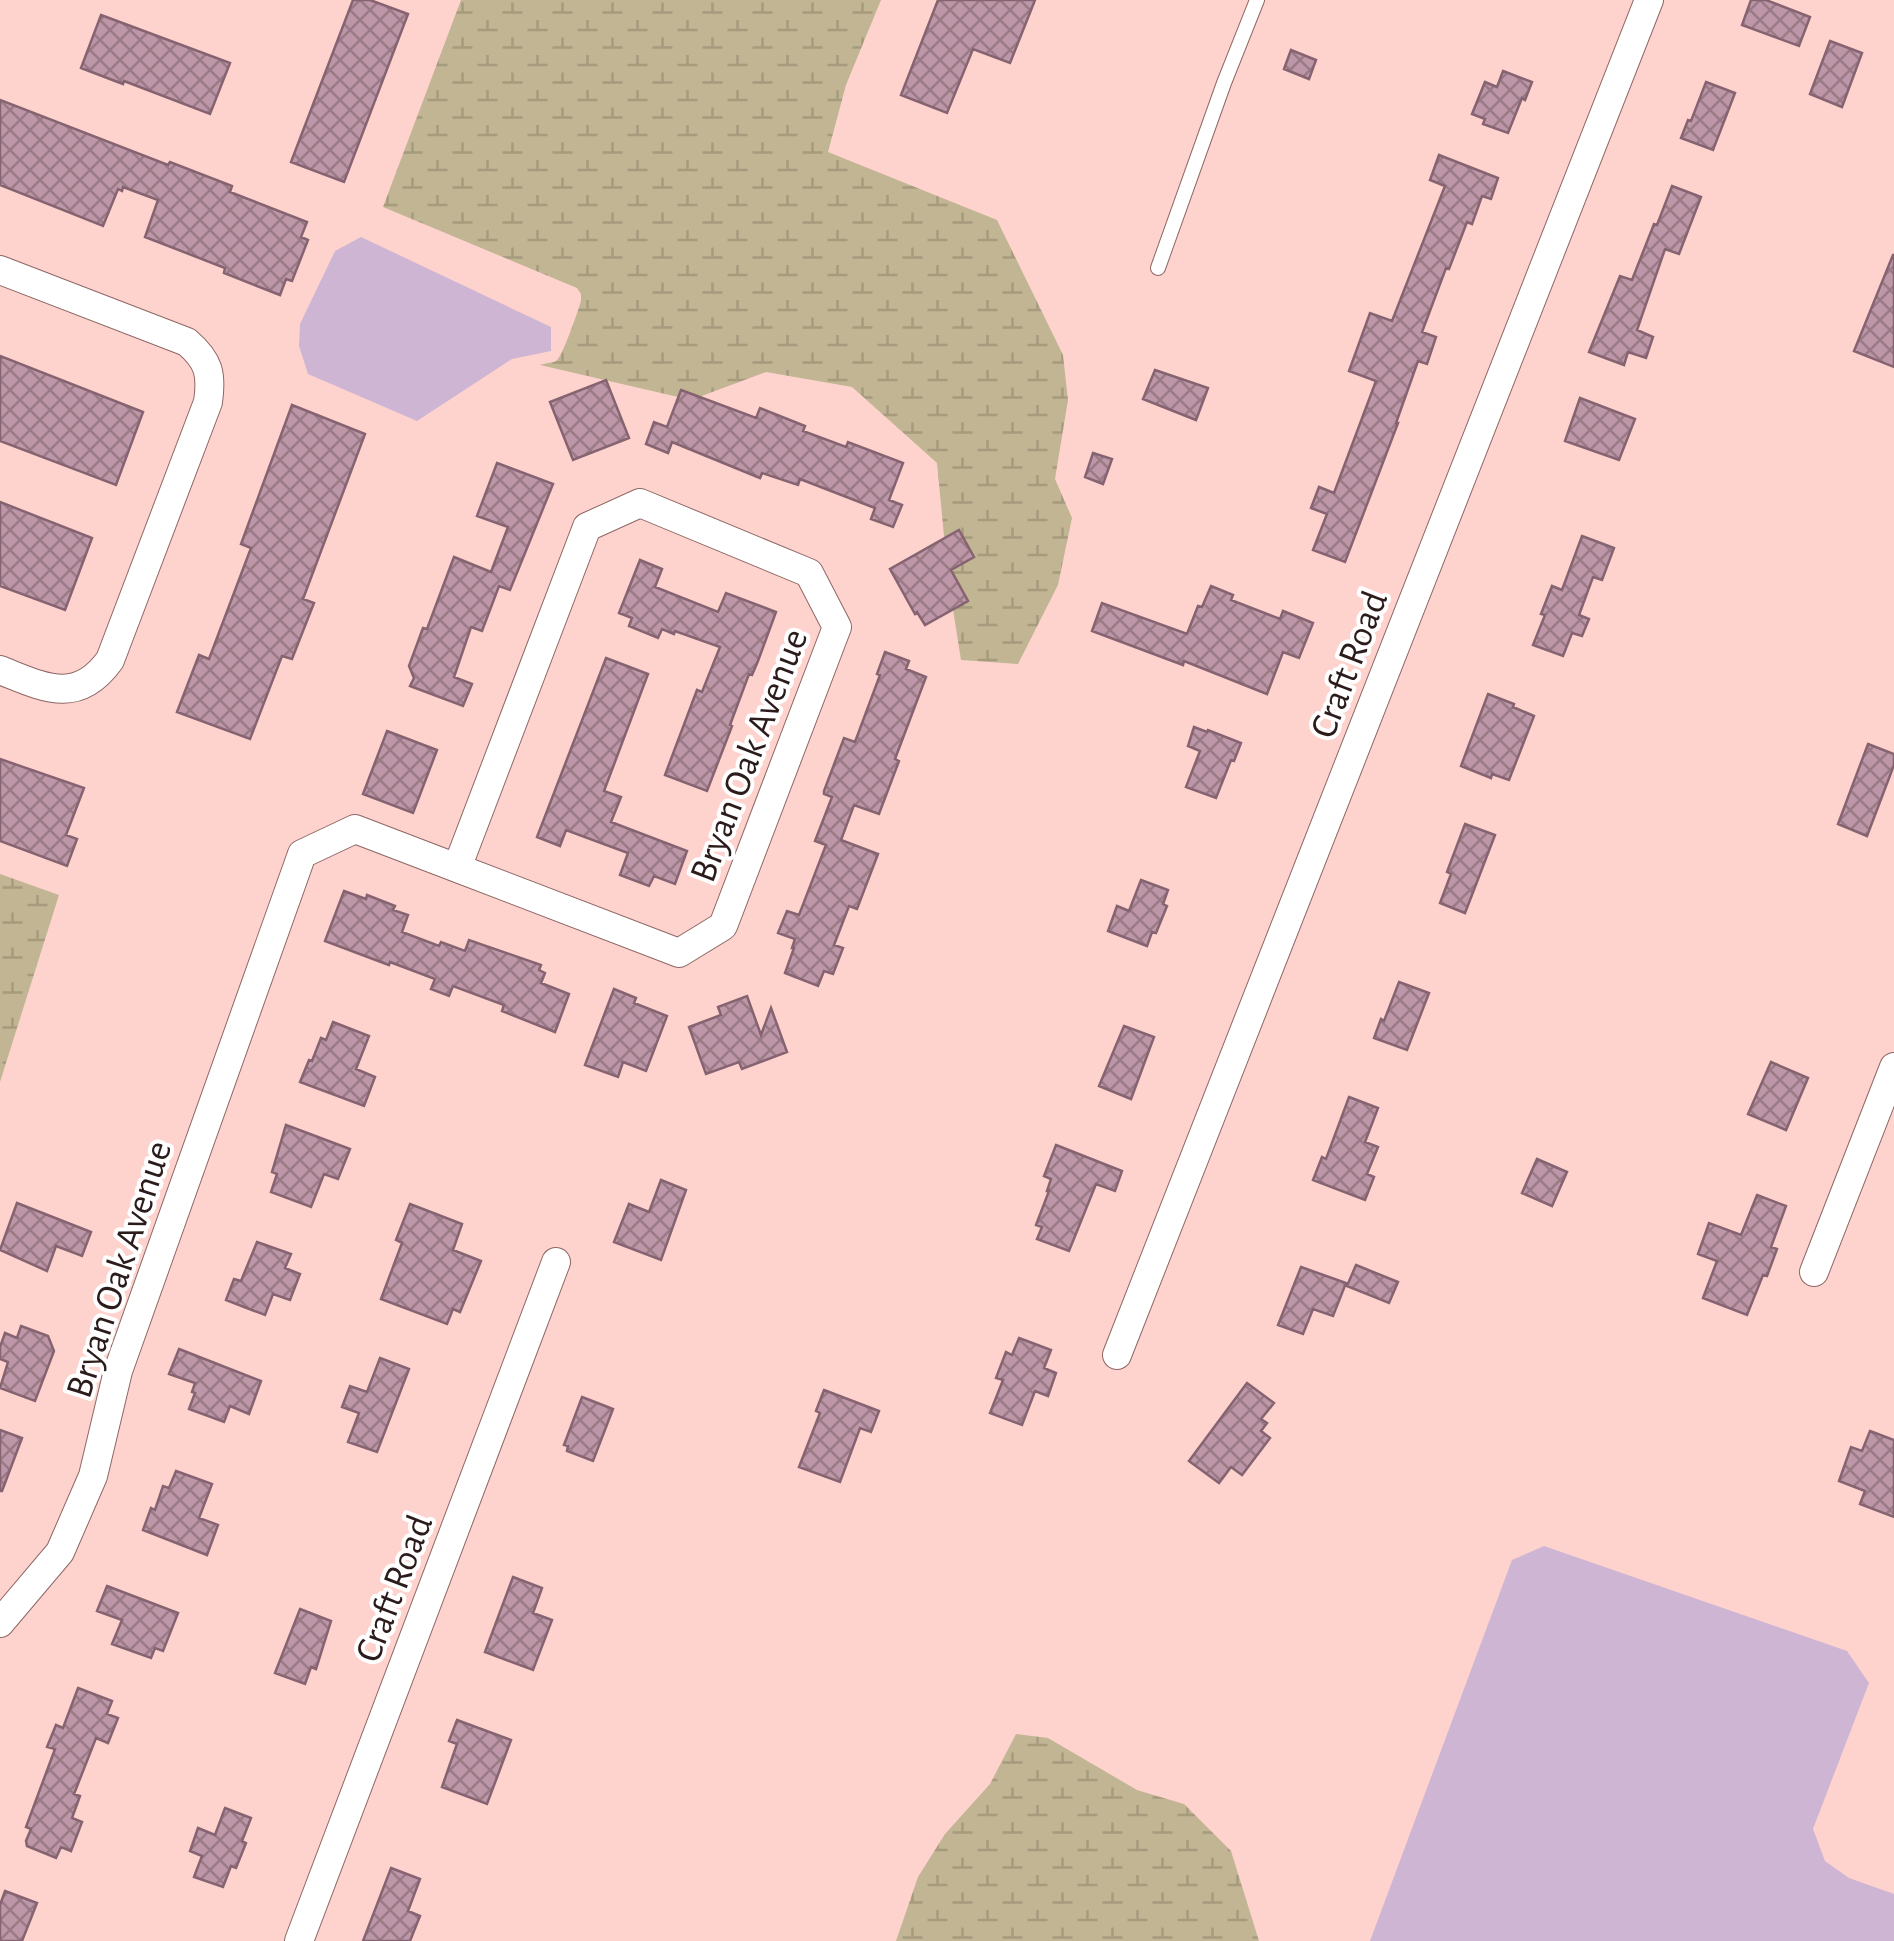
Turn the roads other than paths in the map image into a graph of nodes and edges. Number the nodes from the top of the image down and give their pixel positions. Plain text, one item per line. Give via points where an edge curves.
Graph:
1 (1257, 0) edge
2 (1649, 0) edge
3 (1158, 268) dead end
4 (0, 270) edge
5 (0, 670) edge
6 (457, 868) junction
7 (1894, 1067) edge
8 (556, 1262) dead end
9 (1814, 1272) dead end
10 (1116, 1355) dead end
11 (0, 1623) edge
12 (299, 1941) edge

1 - 3 lane
2 - 10 street, Craft Road
4 - 5 street via 187,342 208,368 210,383 99,676 66,690
6 - 6 street, Bryan Oak Avenue via 587,527 640,503 809,572 837,627 724,926 679,952
6 - 11 street, Bryan Oak Avenue via 355,829 302,854 118,1371 94,1476 60,1552
7 - 9 street
8 - 12 street, Craft Road

